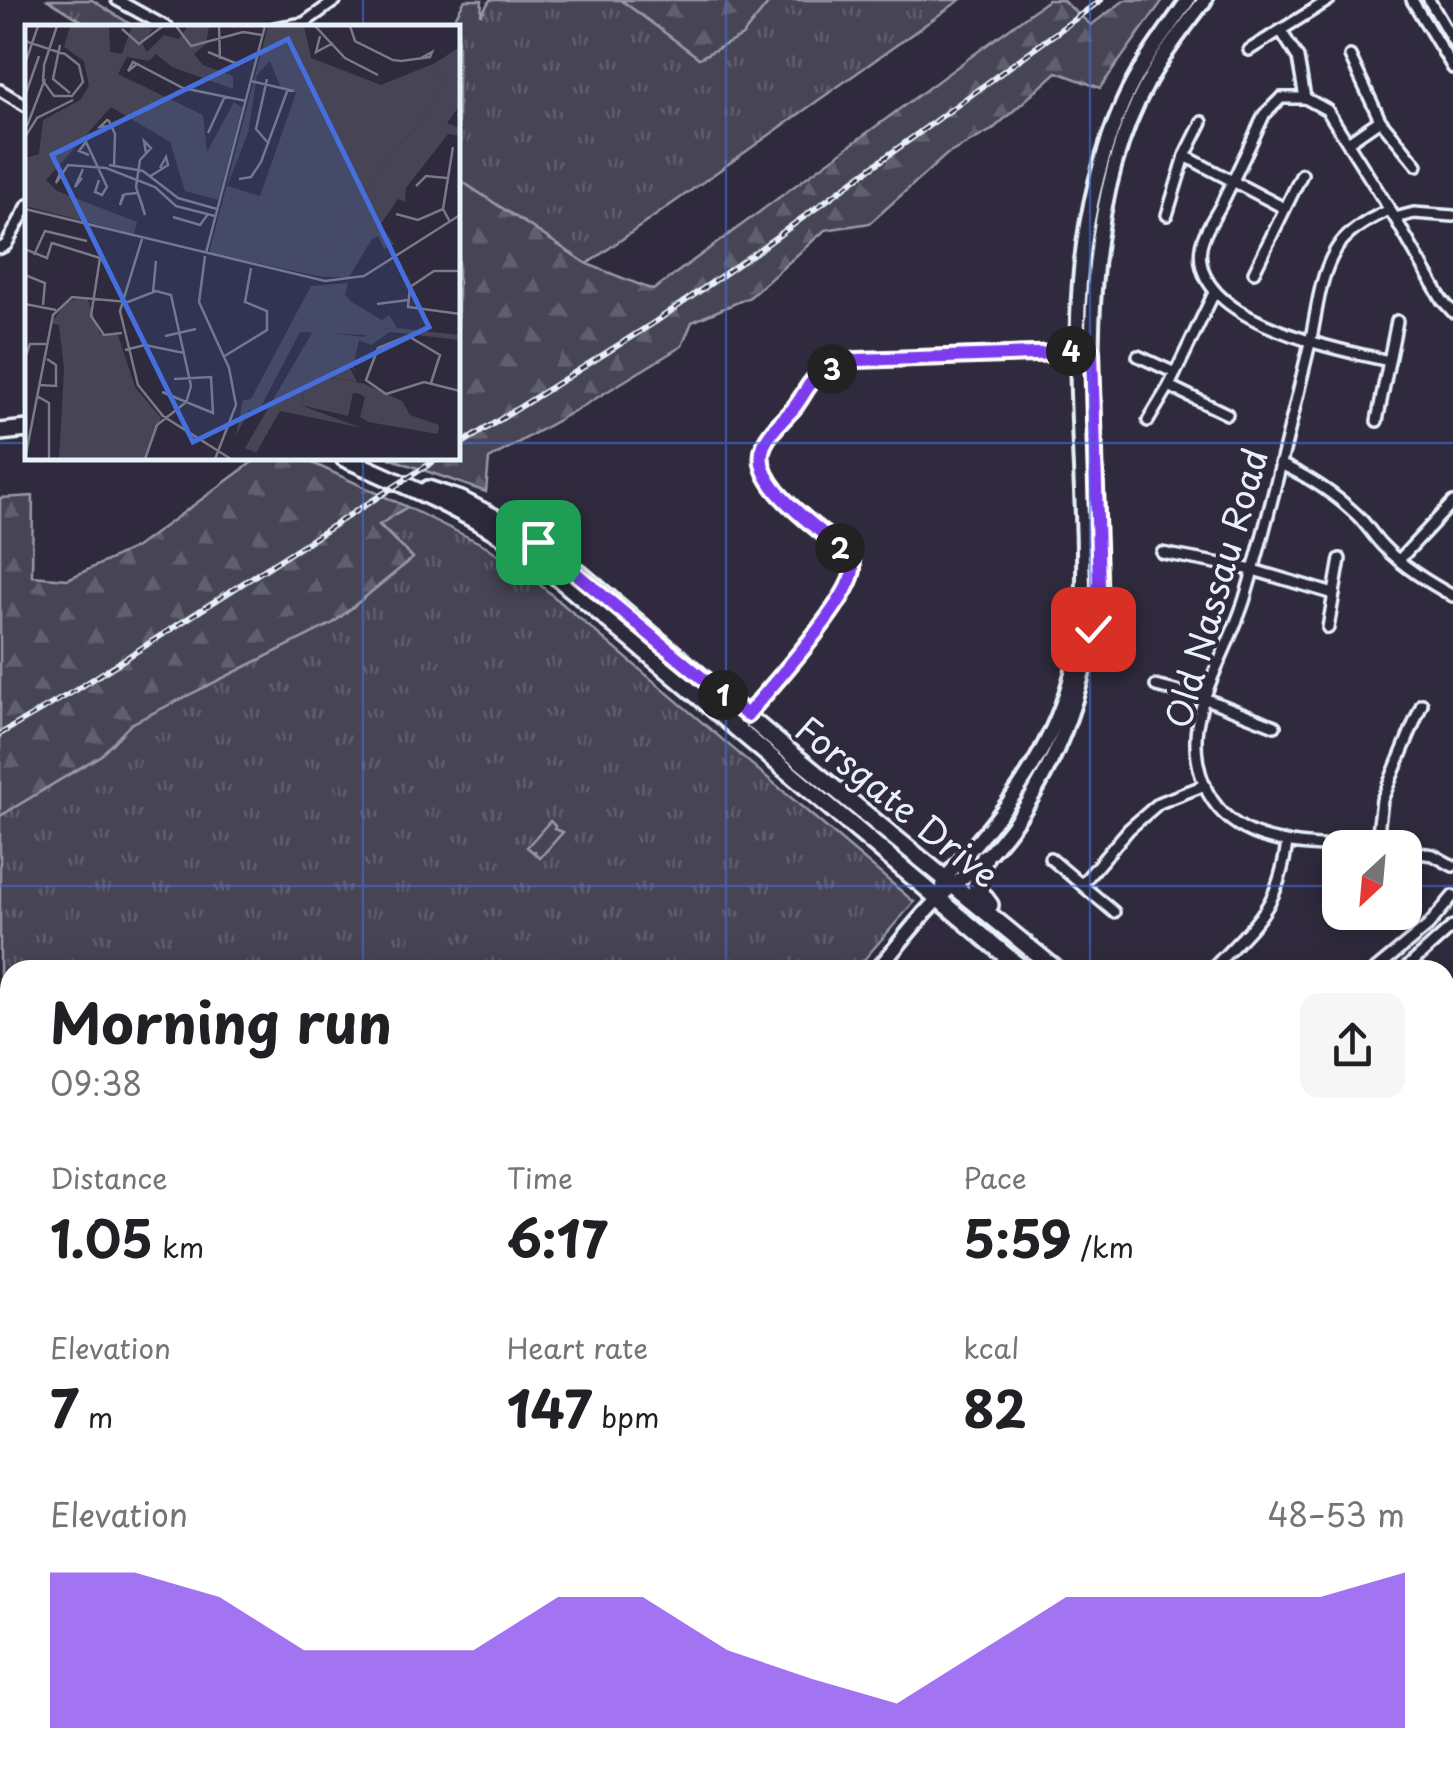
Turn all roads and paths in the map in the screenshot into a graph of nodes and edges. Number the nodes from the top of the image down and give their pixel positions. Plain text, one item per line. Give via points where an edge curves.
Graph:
1 (117, 0) edge
2 (336, 0) edge
3 (1188, 0) edge
4 (1205, 0) edge
5 (1329, 0) edge
6 (1412, 0) edge
7 (1430, 0) edge
8 (163, 25) edge
9 (288, 25) edge
10 (1280, 31) junction
11 (1453, 42) edge
12 (1249, 50) dead end
13 (1350, 56) dead end
14 (1453, 68) edge
15 (0, 90) edge
16 (1305, 98) junction
17 (25, 105) edge
18 (1380, 120) junction
19 (1202, 122) dead end
20 (1348, 142) junction
21 (1185, 156) junction
22 (1417, 166) dead end
23 (1302, 174) dead end
24 (1232, 183) junction
25 (1284, 208) junction
26 (25, 210) edge
27 (1392, 214) junction
28 (1167, 215) dead end
29 (1453, 216) edge
30 (0, 248) edge
31 (1254, 272) dead end
32 (1214, 293) junction
33 (1453, 312) edge
34 (1397, 321) dead end
35 (1310, 344) junction
36 (1076, 351) junction
37 (1092, 352) junction
38 (1138, 356) dead end
39 (1389, 361) junction
40 (1176, 373) junction
41 (1169, 386) junction
42 (1226, 414) dead end
43 (1148, 421) dead end
44 (1377, 421) dead end
45 (25, 429) edge
46 (0, 432) edge
47 (349, 460) edge
48 (1280, 464) junction
49 (1453, 502) edge
50 (1162, 553) dead end
51 (1340, 559) dead end
52 (1399, 560) junction
53 (1252, 570) junction
54 (1334, 594) junction
55 (1453, 596) edge
56 (1328, 628) dead end
57 (1156, 686) dead end
58 (1206, 698) junction
59 (1422, 704) dead end
60 (743, 721) junction
61 (1275, 726) dead end
62 (1205, 785) junction
63 (1378, 830) edge
64 (1287, 843) junction
65 (1322, 846) edge
66 (1422, 853) edge
67 (986, 858) junction
68 (1050, 858) dead end
69 (1453, 866) edge
70 (950, 882) junction
71 (1082, 884) junction
72 (1453, 896) edge
73 (939, 898) junction
74 (1114, 912) dead end
75 (1428, 926) junction
76 (1453, 926) edge
77 (1441, 938) junction
78 (1034, 951) junction
79 (886, 960) edge
80 (1011, 960) edge
81 (1044, 960) edge
82 (1220, 960) edge
83 (1387, 960) edge
84 (1416, 960) edge

1 - 8 street
2 - 9 street via 310,20
3 - 36 main road via 1124,100 1105,152 1080,254
4 - 37 main road via 1147,84 1125,138 1102,213 1092,281
5 - 10 street
6 - 14 street
7 - 11 street
10 - 12 street
10 - 16 street via 1298,58
13 - 18 street
15 - 17 street
16 - 20 street via 1320,104
16 - 24 street via 1274,103
18 - 20 street
18 - 22 street
19 - 21 street
20 - 27 street
21 - 24 street
21 - 28 street
23 - 25 street
24 - 25 street
24 - 32 street via 1201,244 1204,280
25 - 31 street
26 - 30 street
27 - 29 street
27 - 33 street
27 - 35 street, Old Nassau Road via 1364,223 1335,251
32 - 35 street
32 - 40 street
34 - 39 street
35 - 39 street
35 - 48 street, Old Nassau Road
36 - 37 street
36 - 60 street via 857,360 812,380 764,446 764,474 842,549 854,571 841,600
36 - 70 main road via 1085,570 1070,681 1049,740 1016,796
37 - 67 main road via 1099,586 1082,684 1037,787
38 - 40 street
39 - 44 street
40 - 41 street
41 - 42 street
41 - 43 street
45 - 46 main road
47 - 60 main road, Forsgate Drive via 461,500 538,542
48 - 52 street via 1331,494
48 - 53 street, Old Nassau Road
49 - 52 street
50 - 53 street
51 - 54 street
52 - 55 street
53 - 54 street
53 - 58 street, Old Nassau Road
54 - 56 street
57 - 58 street
58 - 61 street
58 - 62 street, Old Nassau Road via 1196,742
59 - 63 street via 1382,800
60 - 70 main road, Forsgate Drive
60 - 73 main road, Forsgate Drive
62 - 64 street, Old Nassau Road via 1238,825
62 - 71 street via 1159,803
64 - 65 street, Old Nassau Road
64 - 82 street via 1274,900
66 - 69 street
67 - 70 main road
67 - 78 main road via 977,878 980,893
68 - 71 street
70 - 73 main road
70 - 78 main road, Forsgate Drive
71 - 74 street
72 - 75 street
73 - 79 main road
73 - 80 main road, Forsgate Drive
75 - 77 street
75 - 83 street
76 - 77 street
77 - 84 street
78 - 81 main road, Forsgate Drive

